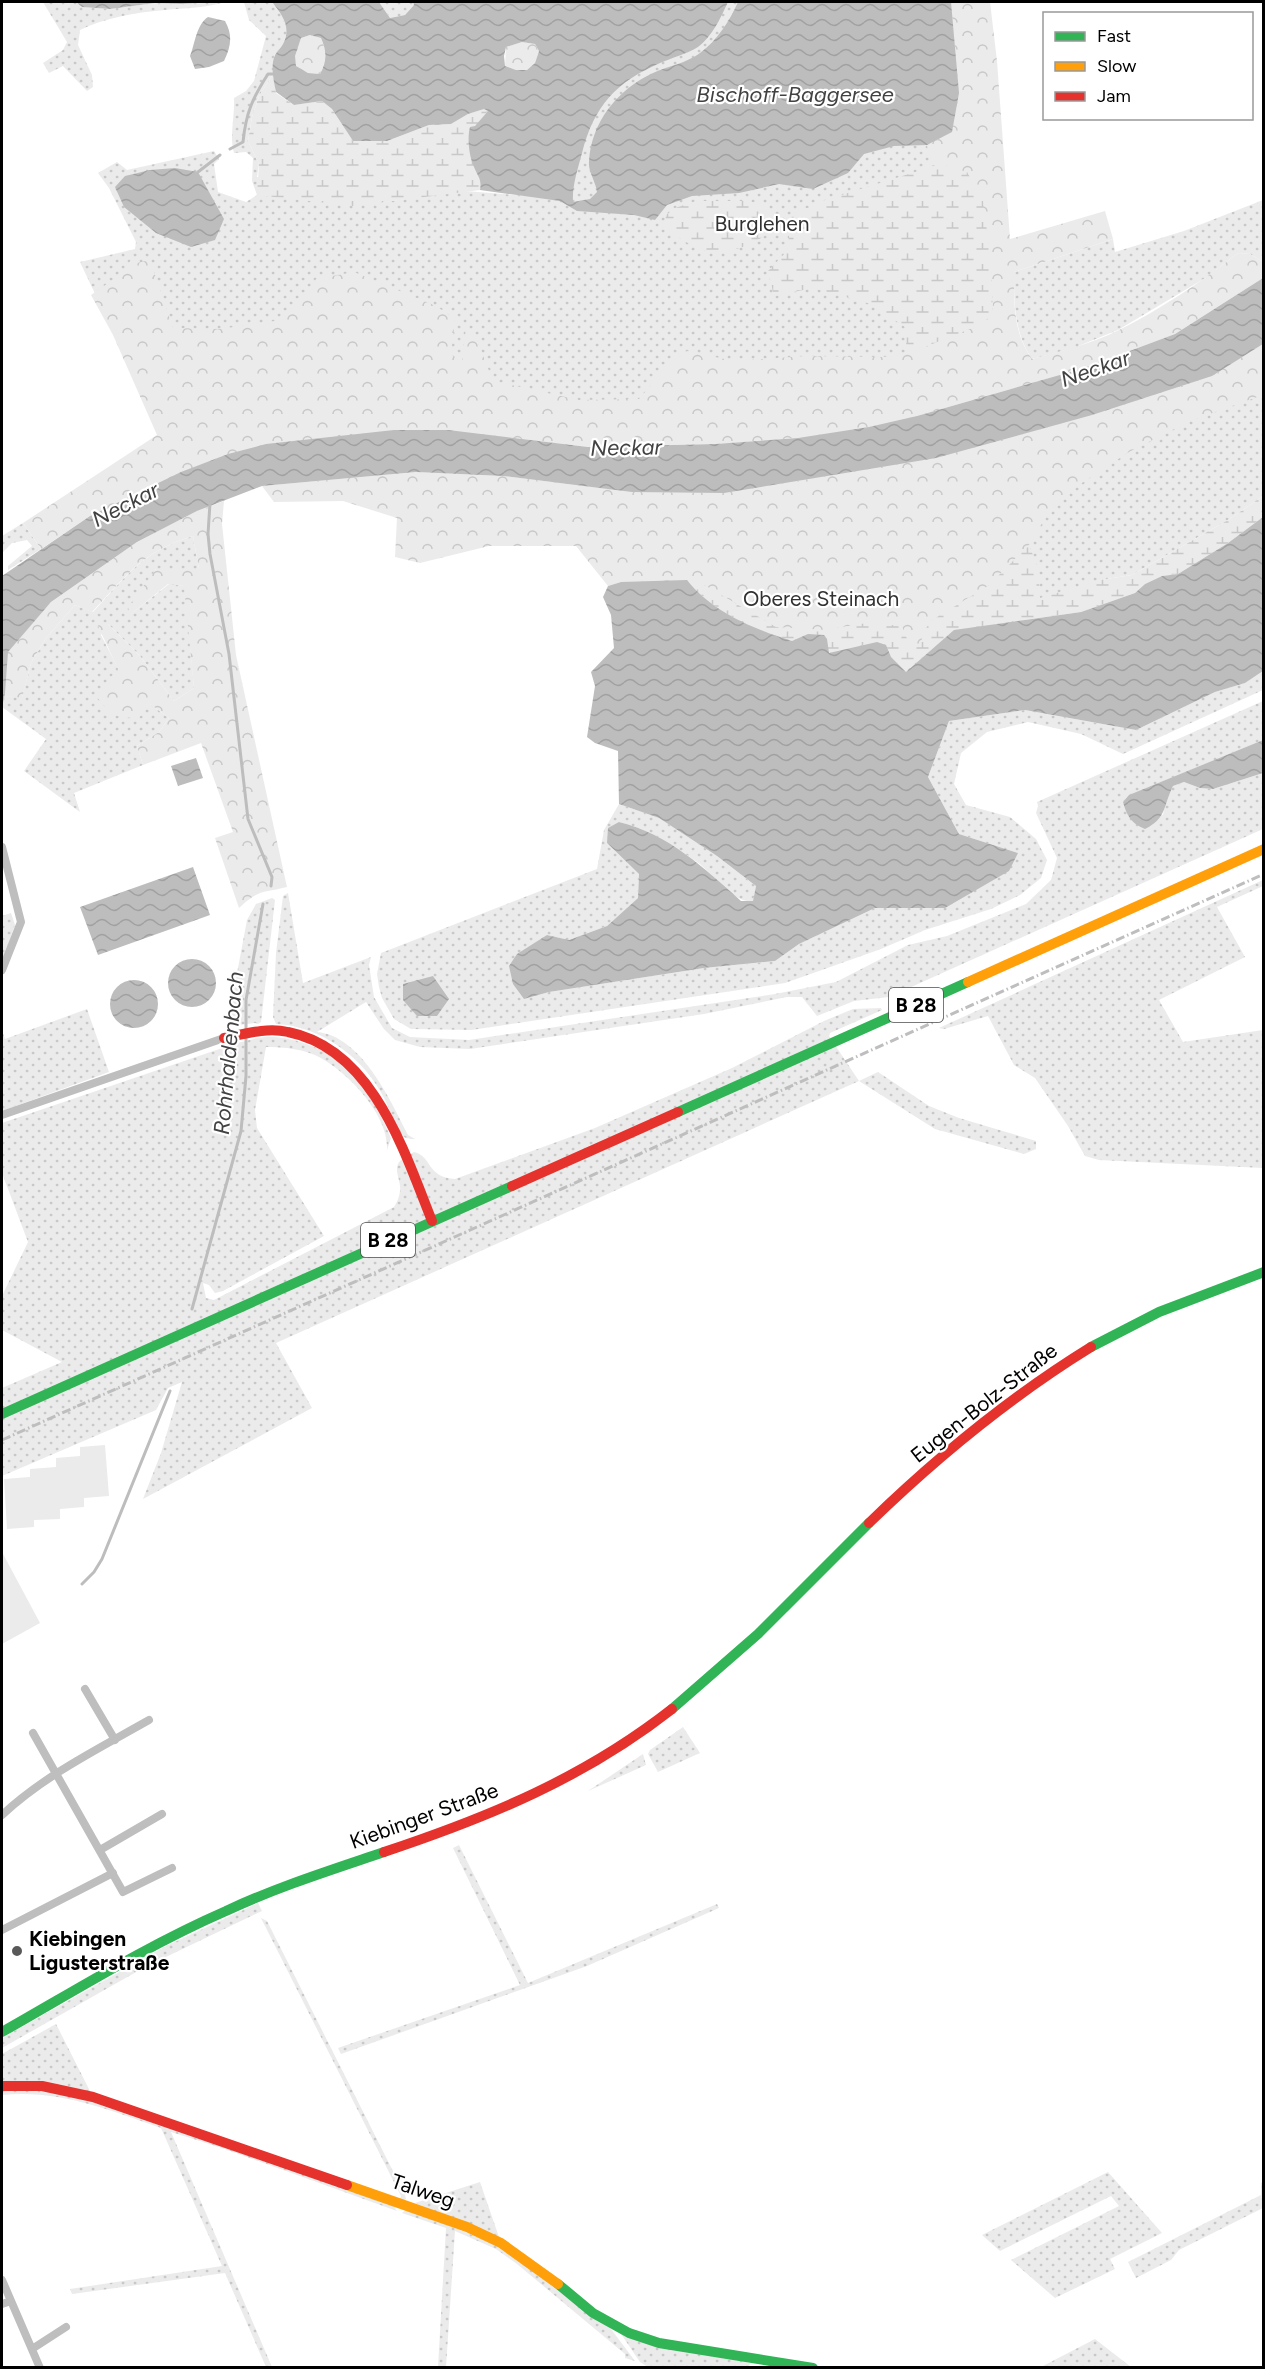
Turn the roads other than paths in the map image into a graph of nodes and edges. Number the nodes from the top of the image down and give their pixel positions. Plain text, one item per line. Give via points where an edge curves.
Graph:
1 (2, 847) edge
2 (1263, 849) edge
3 (2, 970) edge
4 (229, 1037) joint
5 (2, 1115) edge
6 (432, 1221) junction
7 (1263, 1272) edge
8 (2, 1414) edge
9 (819, 1573) joint
10 (85, 1689) dead end
11 (149, 1720) dead end
12 (33, 1733) dead end
13 (115, 1740) junction
14 (56, 1772) junction
15 (162, 1814) dead end
16 (2, 1815) edge
17 (100, 1850) junction
18 (172, 1868) dead end
19 (112, 1873) junction
20 (2, 1930) edge
21 (2, 2032) edge
22 (2, 2086) edge
23 (2, 2280) edge
24 (11, 2301) junction
25 (2, 2304) edge
26 (66, 2327) dead end
27 (32, 2349) junction
28 (40, 2367) edge
29 (813, 2367) edge

1 - 3 street via 21,922
2 - 6 street, B 28
4 - 5 street
4 - 6 street via 285,1030 319,1041 341,1055 373,1091 390,1121
6 - 8 street, B 28
7 - 9 street, Eugen-Bolz-Straße via 1148,1317 1051,1372 930,1467
9 - 21 street, Kiebinger Straße via 698,1689 640,1734 586,1768 479,1818 226,1910
10 - 13 street
11 - 13 street
12 - 14 street
13 - 14 street
14 - 16 street
14 - 17 street
15 - 17 street
17 - 19 street
18 - 19 street via 123,1892
19 - 20 street
22 - 29 street, Talweg via 42,2086 93,2097 467,2227 501,2243 593,2313 629,2333 670,2345
23 - 24 street
24 - 25 street
24 - 27 street
26 - 27 street
27 - 28 street

